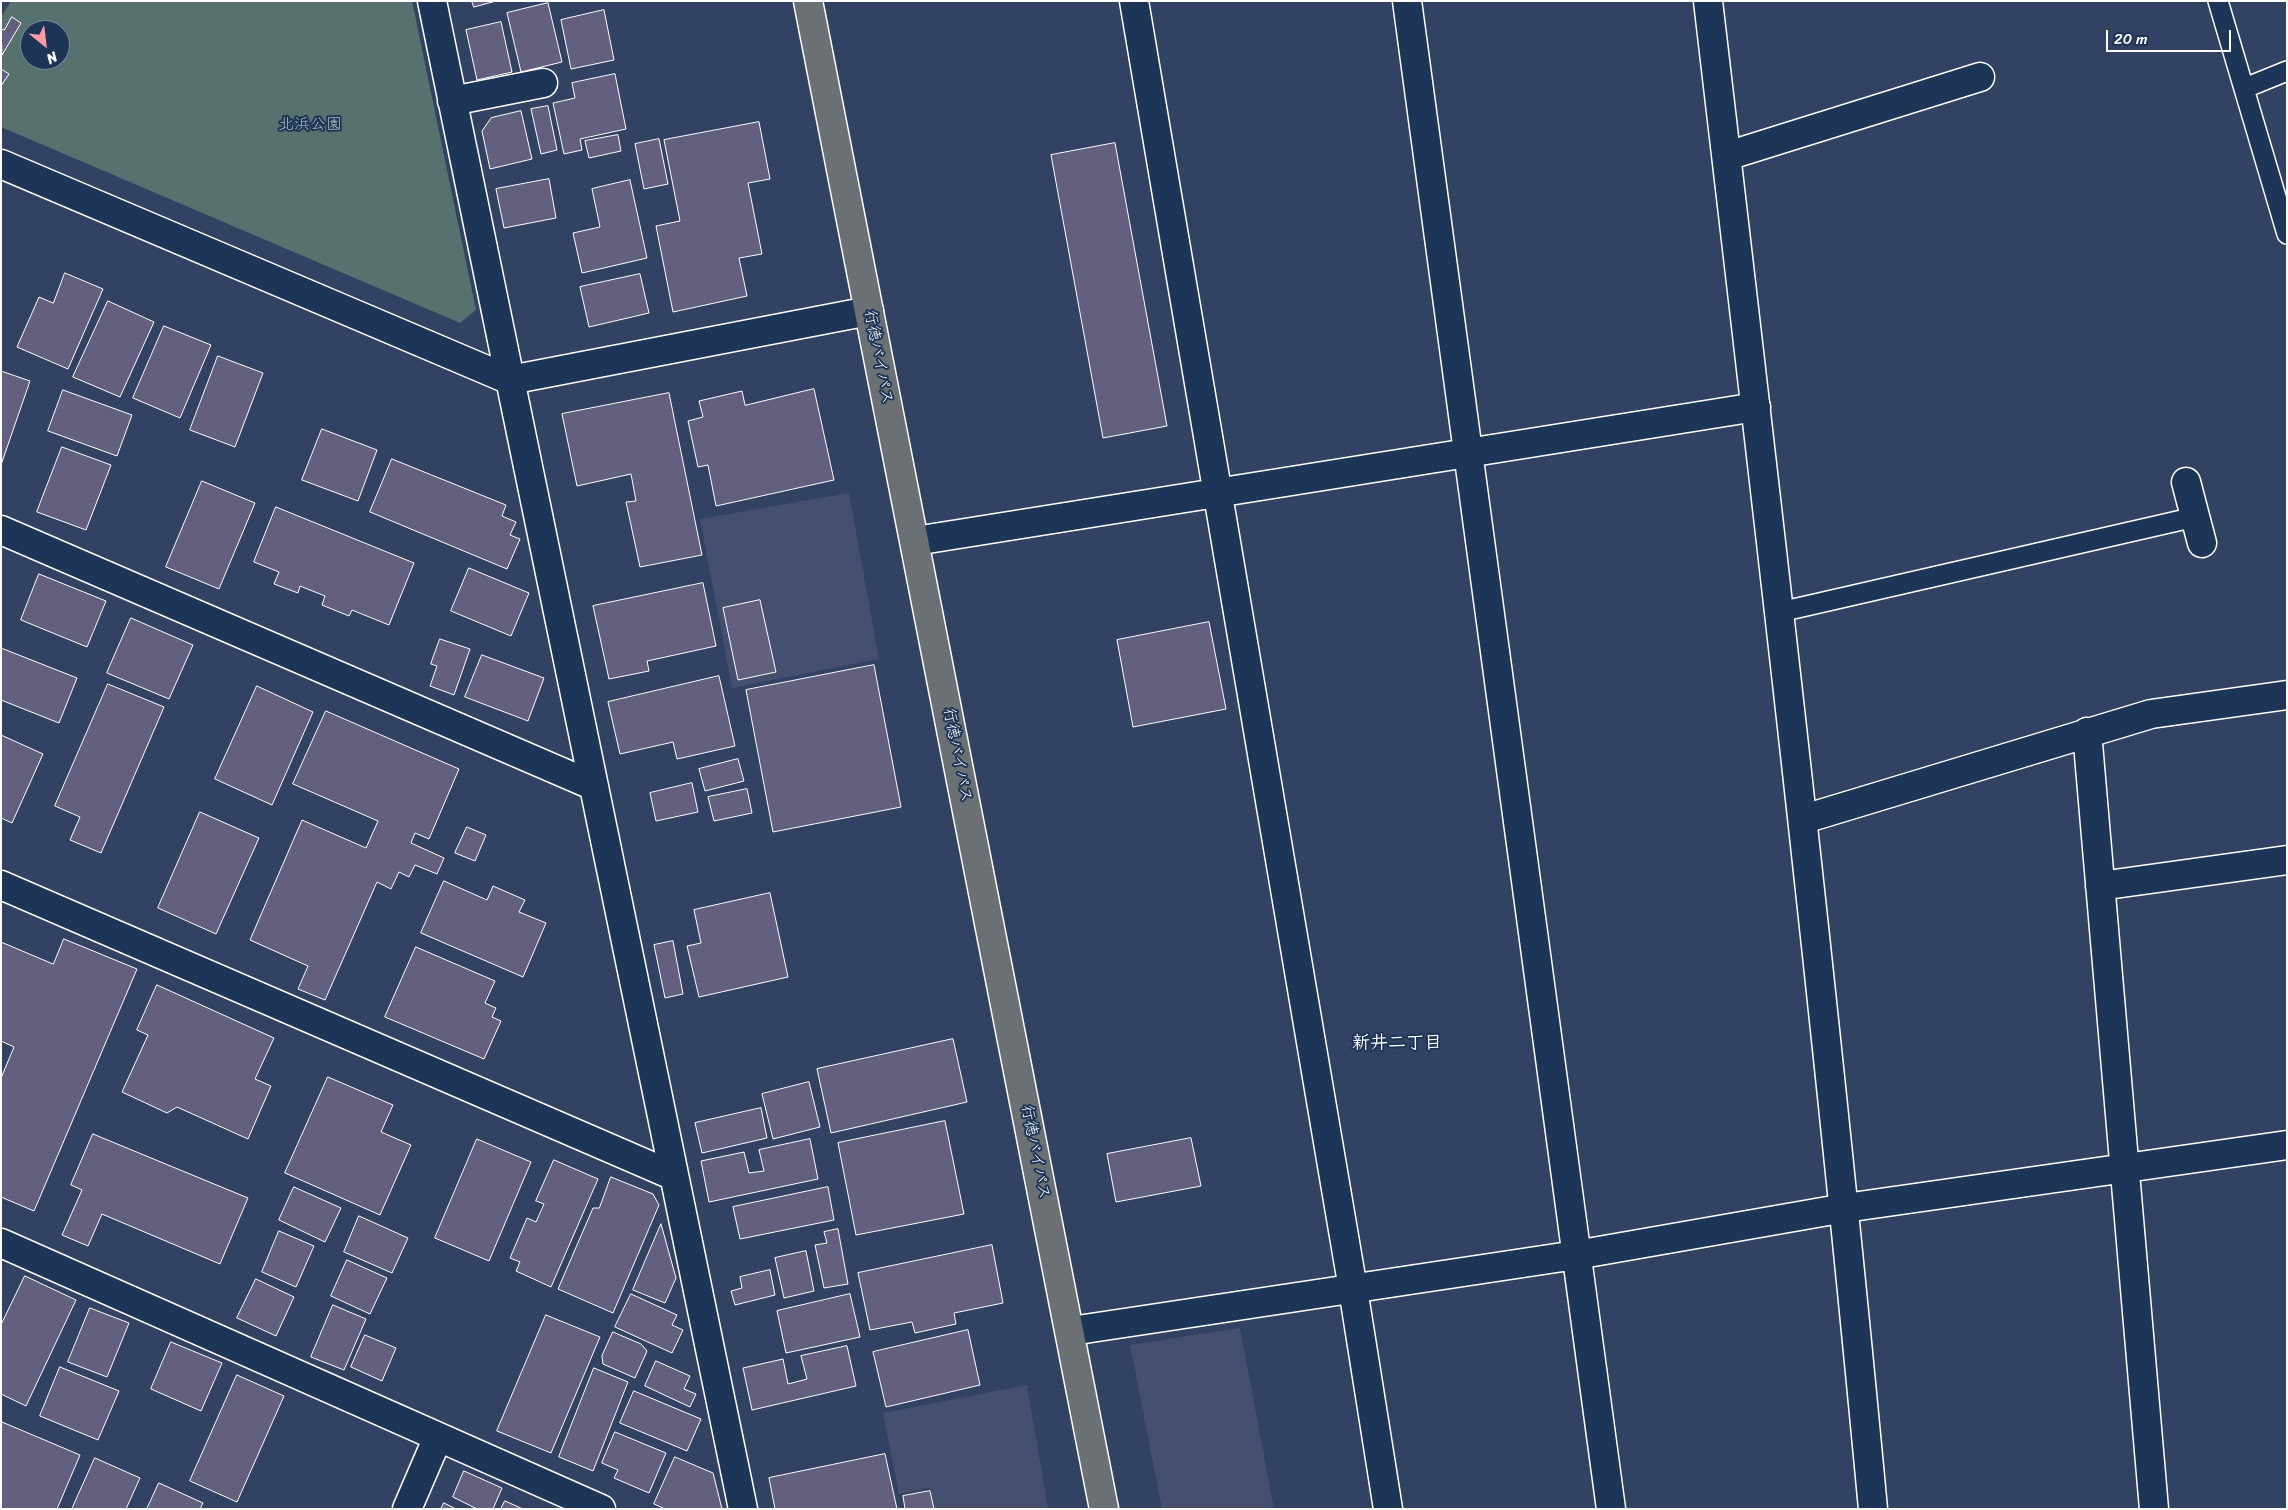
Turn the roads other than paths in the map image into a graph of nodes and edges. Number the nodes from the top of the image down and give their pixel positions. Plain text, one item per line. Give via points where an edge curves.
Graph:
1 (432, 1) edge
2 (808, 1) edge
3 (1134, 1) edge
4 (1407, 1) edge
5 (1708, 1) edge
6 (2218, 1) edge
7 (2287, 71) edge
8 (1980, 77) dead end
9 (543, 84) dead end
10 (2245, 88) junction
11 (452, 101) junction
12 (1726, 156) junction
13 (1, 164) edge
14 (2287, 234) edge
15 (869, 311) junction
16 (510, 380) junction
17 (1756, 407) junction
18 (1468, 452) junction
19 (2186, 482) dead end
20 (1217, 493) junction
21 (2196, 517) junction
22 (1, 530) edge
23 (915, 540) junction
24 (2202, 543) dead end
25 (1780, 612) junction
26 (2287, 695) edge
27 (2087, 732) junction
28 (594, 786) junction
29 (1804, 819) junction
30 (2287, 860) edge
31 (1, 886) edge
32 (2100, 886) junction
33 (2287, 1145) edge
34 (2125, 1168) junction
35 (674, 1176) junction
36 (1845, 1208) junction
37 (1, 1243) edge
38 (1576, 1255) junction
39 (1353, 1288) junction
40 (1071, 1331) junction
41 (438, 1436) junction
42 (408, 1509) edge
43 (601, 1509) edge
44 (743, 1509) edge
45 (1104, 1509) edge
46 (1388, 1509) edge
47 (1611, 1509) edge
48 (1873, 1509) edge
49 (2154, 1509) edge

1 - 11 street
2 - 15 main road, 行徳バイパス
3 - 20 street
4 - 18 street
5 - 12 street
6 - 10 lane
7 - 10 lane
8 - 12 street
9 - 11 street
10 - 14 lane
11 - 16 street
12 - 17 street
13 - 16 street
15 - 16 street
15 - 23 main road, 行徳バイパス
16 - 28 street
17 - 18 street
17 - 25 street
18 - 20 street
18 - 38 street
19 - 21 street
20 - 23 street
20 - 39 street
21 - 24 street
21 - 25 lane
22 - 28 street
23 - 40 main road, 行徳バイパス
25 - 29 street
26 - 27 street via 2151,714
27 - 29 street
27 - 32 street
28 - 35 street
29 - 36 street
30 - 32 street
31 - 35 street
32 - 34 street
33 - 34 street
34 - 36 street
34 - 49 street
35 - 44 street
36 - 38 street
36 - 48 street
37 - 41 street
38 - 39 street
38 - 47 street
39 - 40 street
39 - 46 street
40 - 45 main road, 行徳バイパス
41 - 42 street
41 - 43 street

